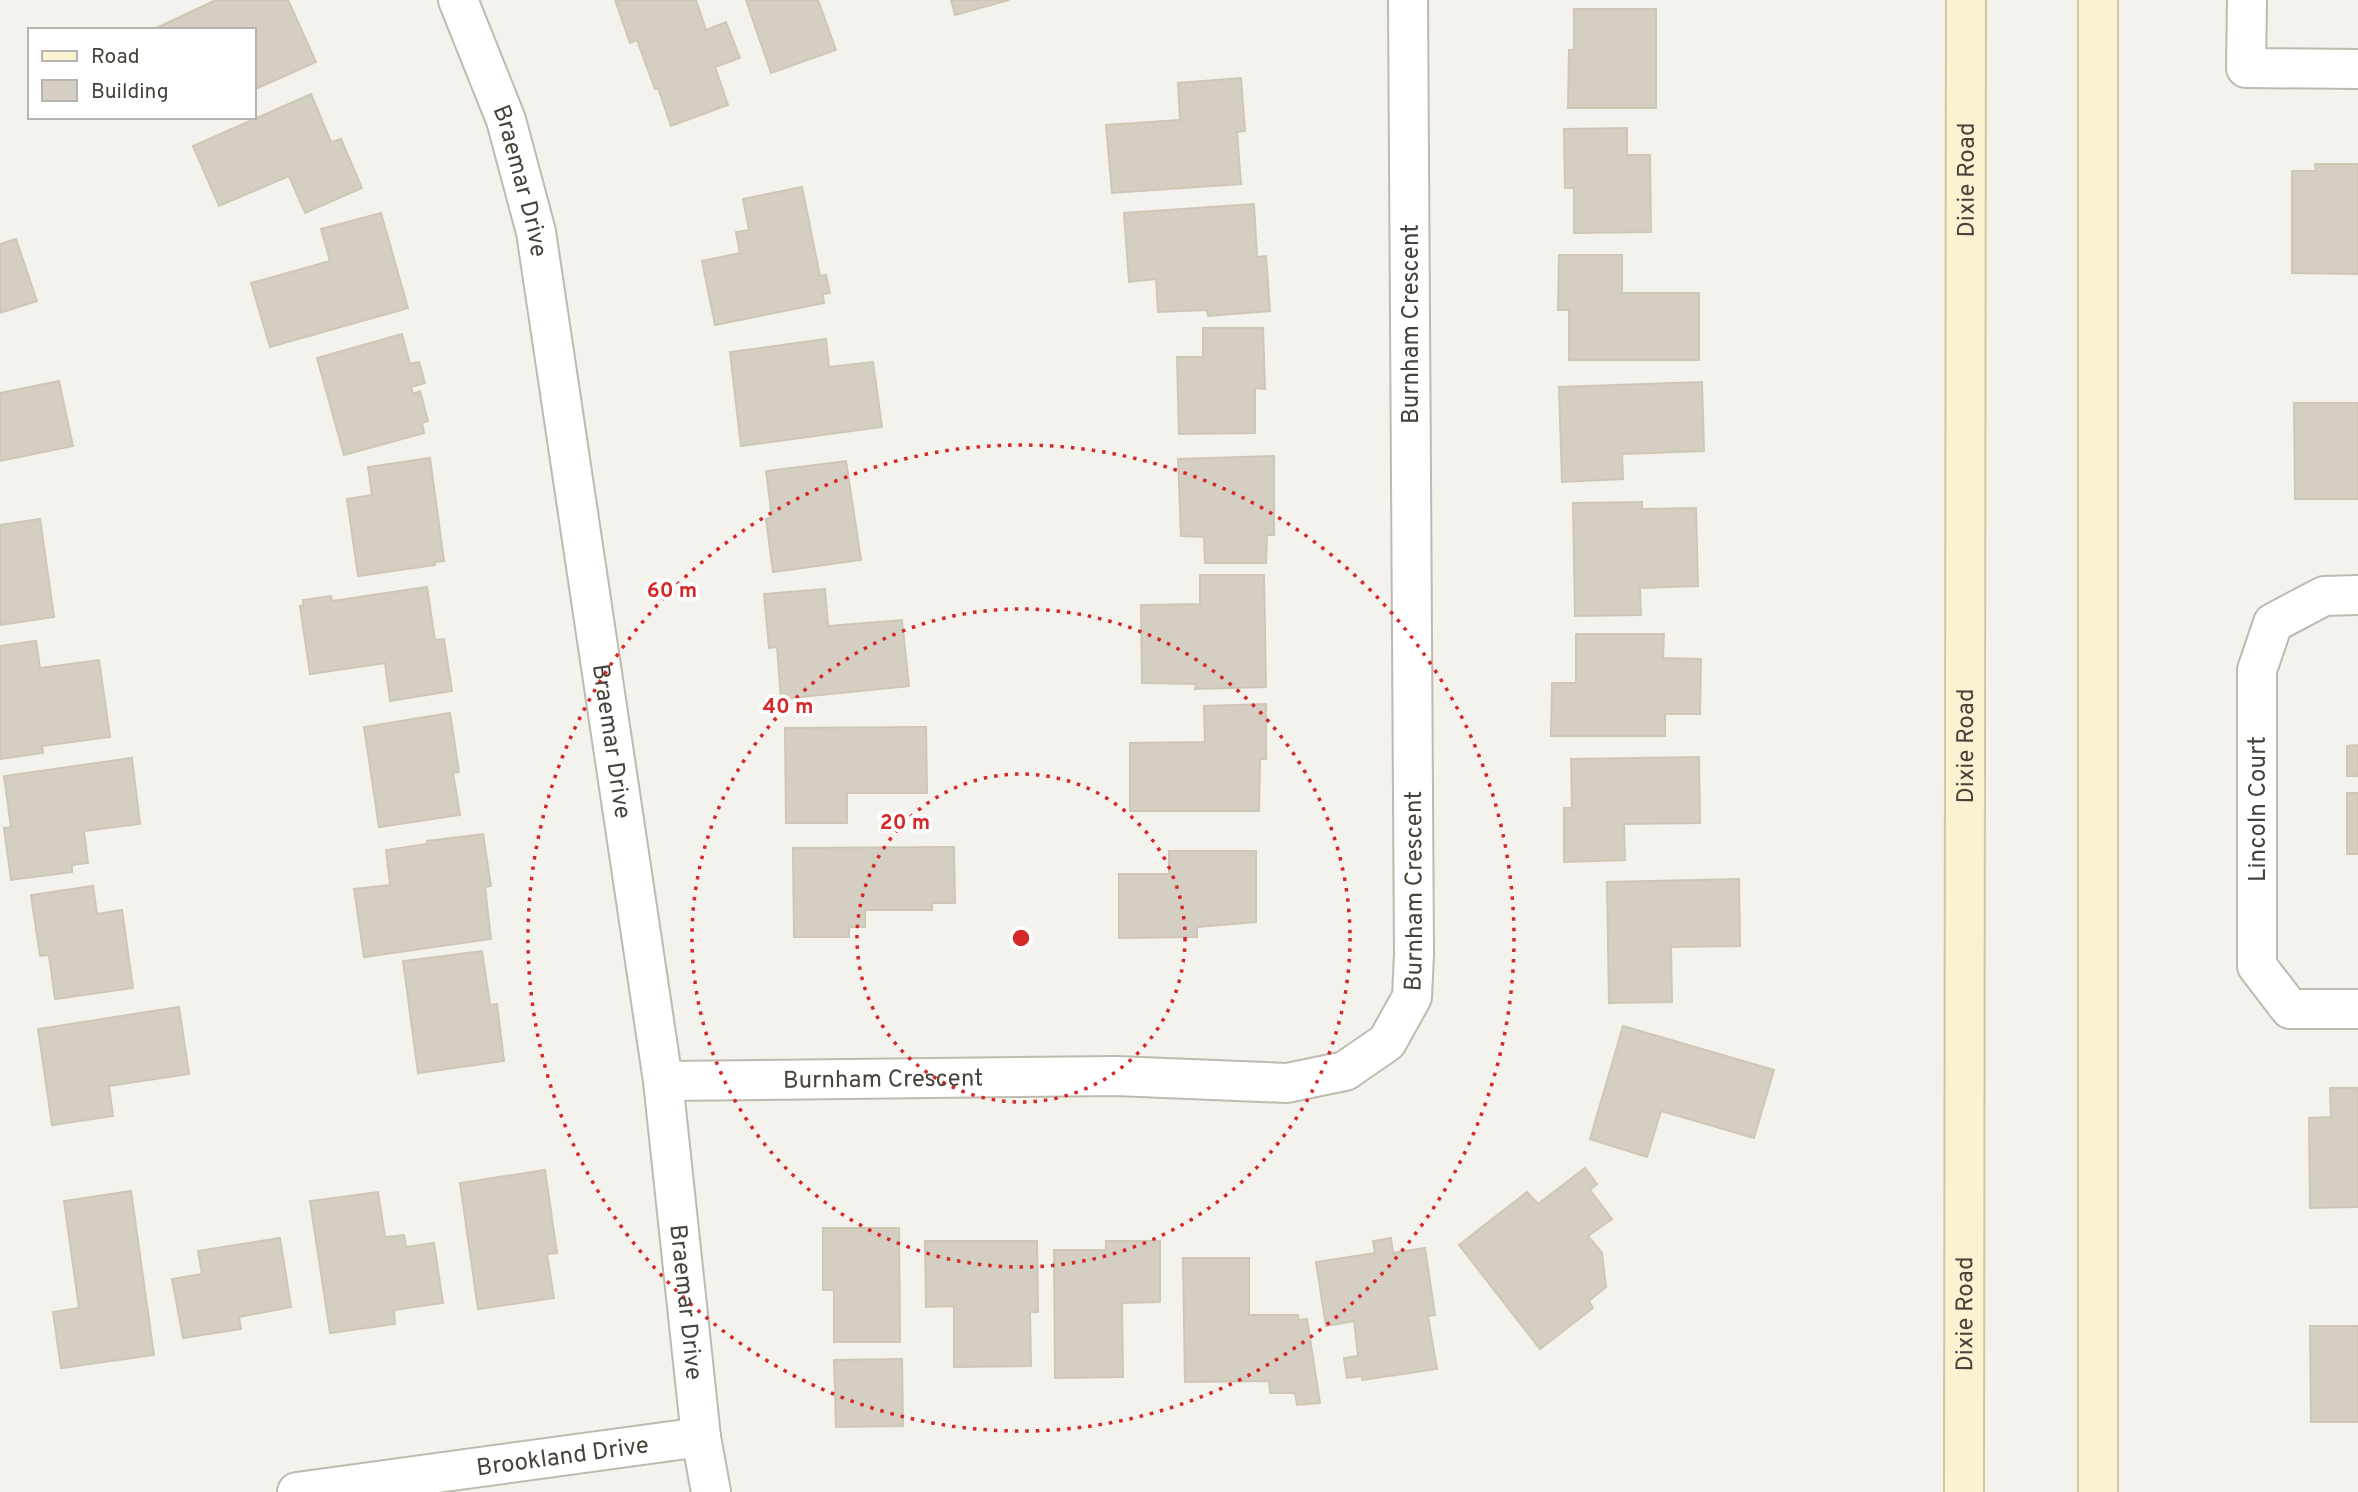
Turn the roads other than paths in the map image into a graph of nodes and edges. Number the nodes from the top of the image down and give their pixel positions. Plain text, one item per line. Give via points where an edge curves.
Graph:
1 (458, 0) edge
2 (1408, 0) edge
3 (1966, 0) edge
4 (2098, 0) edge
5 (2247, 0) edge
6 (2358, 69) edge
7 (2358, 595) edge
8 (2358, 1009) edge
9 (663, 1081) junction
10 (702, 1437) junction
11 (297, 1492) edge
12 (711, 1492) edge
13 (1964, 1492) edge
14 (2098, 1492) edge

1 - 9 street, Braemar Drive via 506,120 536,232
2 - 9 street, Burnham Crescent via 1414,954 1412,997 1387,1042 1345,1071 1287,1083 1116,1076
3 - 13 main road, Dixie Road
4 - 14 main road
5 - 6 street via 2246,68
7 - 8 street, Lincoln Court via 2324,596 2273,623 2258,670 2257,966 2290,1009
9 - 10 street, Braemar Drive
10 - 11 street, Brookland Drive
10 - 12 street, Braemar Drive

